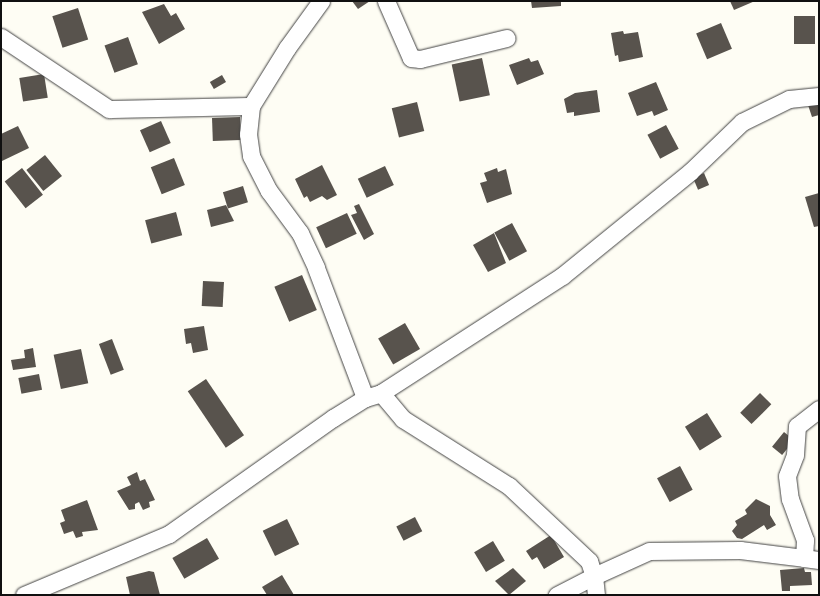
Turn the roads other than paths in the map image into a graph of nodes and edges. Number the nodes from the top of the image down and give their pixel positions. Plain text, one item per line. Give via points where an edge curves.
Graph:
1 (321, 1) edge
2 (386, 1) edge
3 (1, 37) edge
4 (507, 38) dead end
5 (819, 96) edge
6 (251, 106) junction
7 (381, 393) junction
8 (365, 398) junction
9 (819, 409) edge
10 (811, 559) edge
11 (594, 576) junction
12 (24, 595) edge
13 (557, 595) edge
14 (596, 595) edge

1 - 6 street via 287,48
2 - 4 street via 411,58 420,59
3 - 6 street via 109,109
5 - 7 street via 789,99 742,122 690,172 562,276
6 - 8 street via 248,134 251,156 269,191 300,233
7 - 8 street
7 - 11 street via 403,419 442,442 527,501 589,561
8 - 12 street via 169,534
9 - 10 street via 797,426 795,455 787,476 790,499
10 - 11 street via 740,550 649,551
11 - 13 street
11 - 14 street

